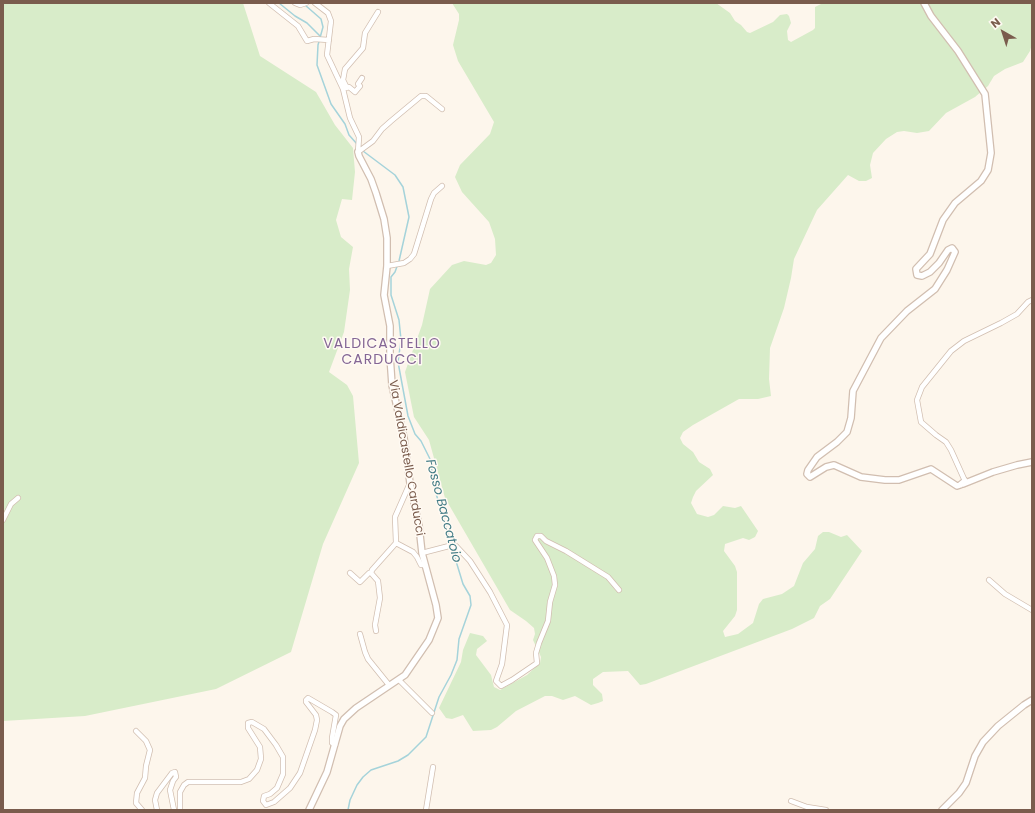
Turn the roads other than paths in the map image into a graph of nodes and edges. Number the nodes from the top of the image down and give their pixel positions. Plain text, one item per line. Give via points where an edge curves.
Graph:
1 (269, 3) edge
2 (295, 3) edge
3 (315, 3) edge
4 (924, 3) edge
5 (305, 4) edge
6 (378, 12) dead end
7 (327, 40) junction
8 (362, 78) dead end
9 (344, 88) junction
10 (442, 108) dead end
11 (358, 152) junction
12 (442, 186) dead end
13 (387, 266) junction
14 (1031, 300) edge
15 (1032, 462) edge
16 (964, 482) junction
17 (410, 483) junction
18 (18, 498) dead end
19 (3, 520) edge
20 (396, 543) junction
21 (422, 553) junction
22 (425, 565) junction
23 (350, 573) dead end
24 (372, 573) junction
25 (989, 580) dead end
26 (619, 590) dead end
27 (1032, 610) edge
28 (376, 632) dead end
29 (360, 634) dead end
30 (399, 680) junction
31 (389, 685) junction
32 (1032, 700) edge
33 (432, 713) dead end
34 (136, 731) dead end
35 (335, 745) junction
36 (433, 767) dead end
37 (791, 801) dead end
38 (142, 810) edge
39 (157, 810) edge
40 (174, 810) edge
41 (180, 810) edge
42 (309, 810) edge
43 (426, 810) edge
44 (826, 810) edge
45 (942, 810) edge

1 - 7 street via 298,26 307,41
2 - 5 street
3 - 7 street, Via Valdicastello Carducci via 328,13 331,21
4 - 16 street via 985,94 991,154 988,170 980,181 955,203 943,220 930,254 916,269 917,275 922,276 930,272 952,248 954,252 947,270 935,289 881,338 854,391 851,418 846,432 817,457 807,474 810,477 834,465 861,477 898,480 931,469 953,485
6 - 9 street via 365,33 363,48 345,70
7 - 9 street, Via Valdicastello Carducci via 327,55
8 - 9 street via 355,92 349,87
9 - 11 street, Via Valdicastello Carducci via 350,118 359,137
10 - 11 street via 426,96 421,96
11 - 13 street, Via Valdicastello Carducci via 371,179 384,219
12 - 13 street via 430,200 414,254 404,263
13 - 17 street, Via Valdicastello Carducci via 384,295 390,326 392,385 404,438
14 - 16 street via 1017,314 964,341 951,351 922,387 917,400 921,422 946,442
15 - 16 street via 1017,464
17 - 20 street via 395,518
17 - 21 street, Via Valdicastello Carducci
18 - 19 street via 11,504
20 - 22 street via 413,552 421,565
20 - 24 street
21 - 22 street, Via Valdicastello Carducci
21 - 26 street via 451,546 460,548 490,592 507,625 502,664 496,681 501,686 536,663 536,653 548,622 555,585 554,576 547,558 535,540 537,536 566,550 608,577
22 - 30 street, Via Valdicastello Carducci via 438,618 422,653
23 - 24 street via 360,582
24 - 28 street via 378,581 380,598
25 - 27 street
29 - 31 street via 368,659
30 - 31 street, Via Valdicastello Carducci
30 - 33 street
31 - 35 street, Via Valdicastello Carducci via 349,713 340,726
32 - 45 street via 998,726 983,742 975,756 966,783
34 - 38 street via 146,741 150,750 145,778 137,793 136,803
35 - 41 street, Via Valdicastello Carducci via 332,738 336,715 308,698 306,702 317,720 300,773 290,788 274,802 266,805 262,801 264,796 277,788 283,774 283,757 264,729 252,722 248,723 248,728 260,747 261,759 257,770 249,779 241,782 188,782 180,792
35 - 42 street, Via Valdicastello Carducci via 327,772
36 - 43 street
37 - 44 street
39 - 40 street via 157,792 175,772 176,777 170,790

